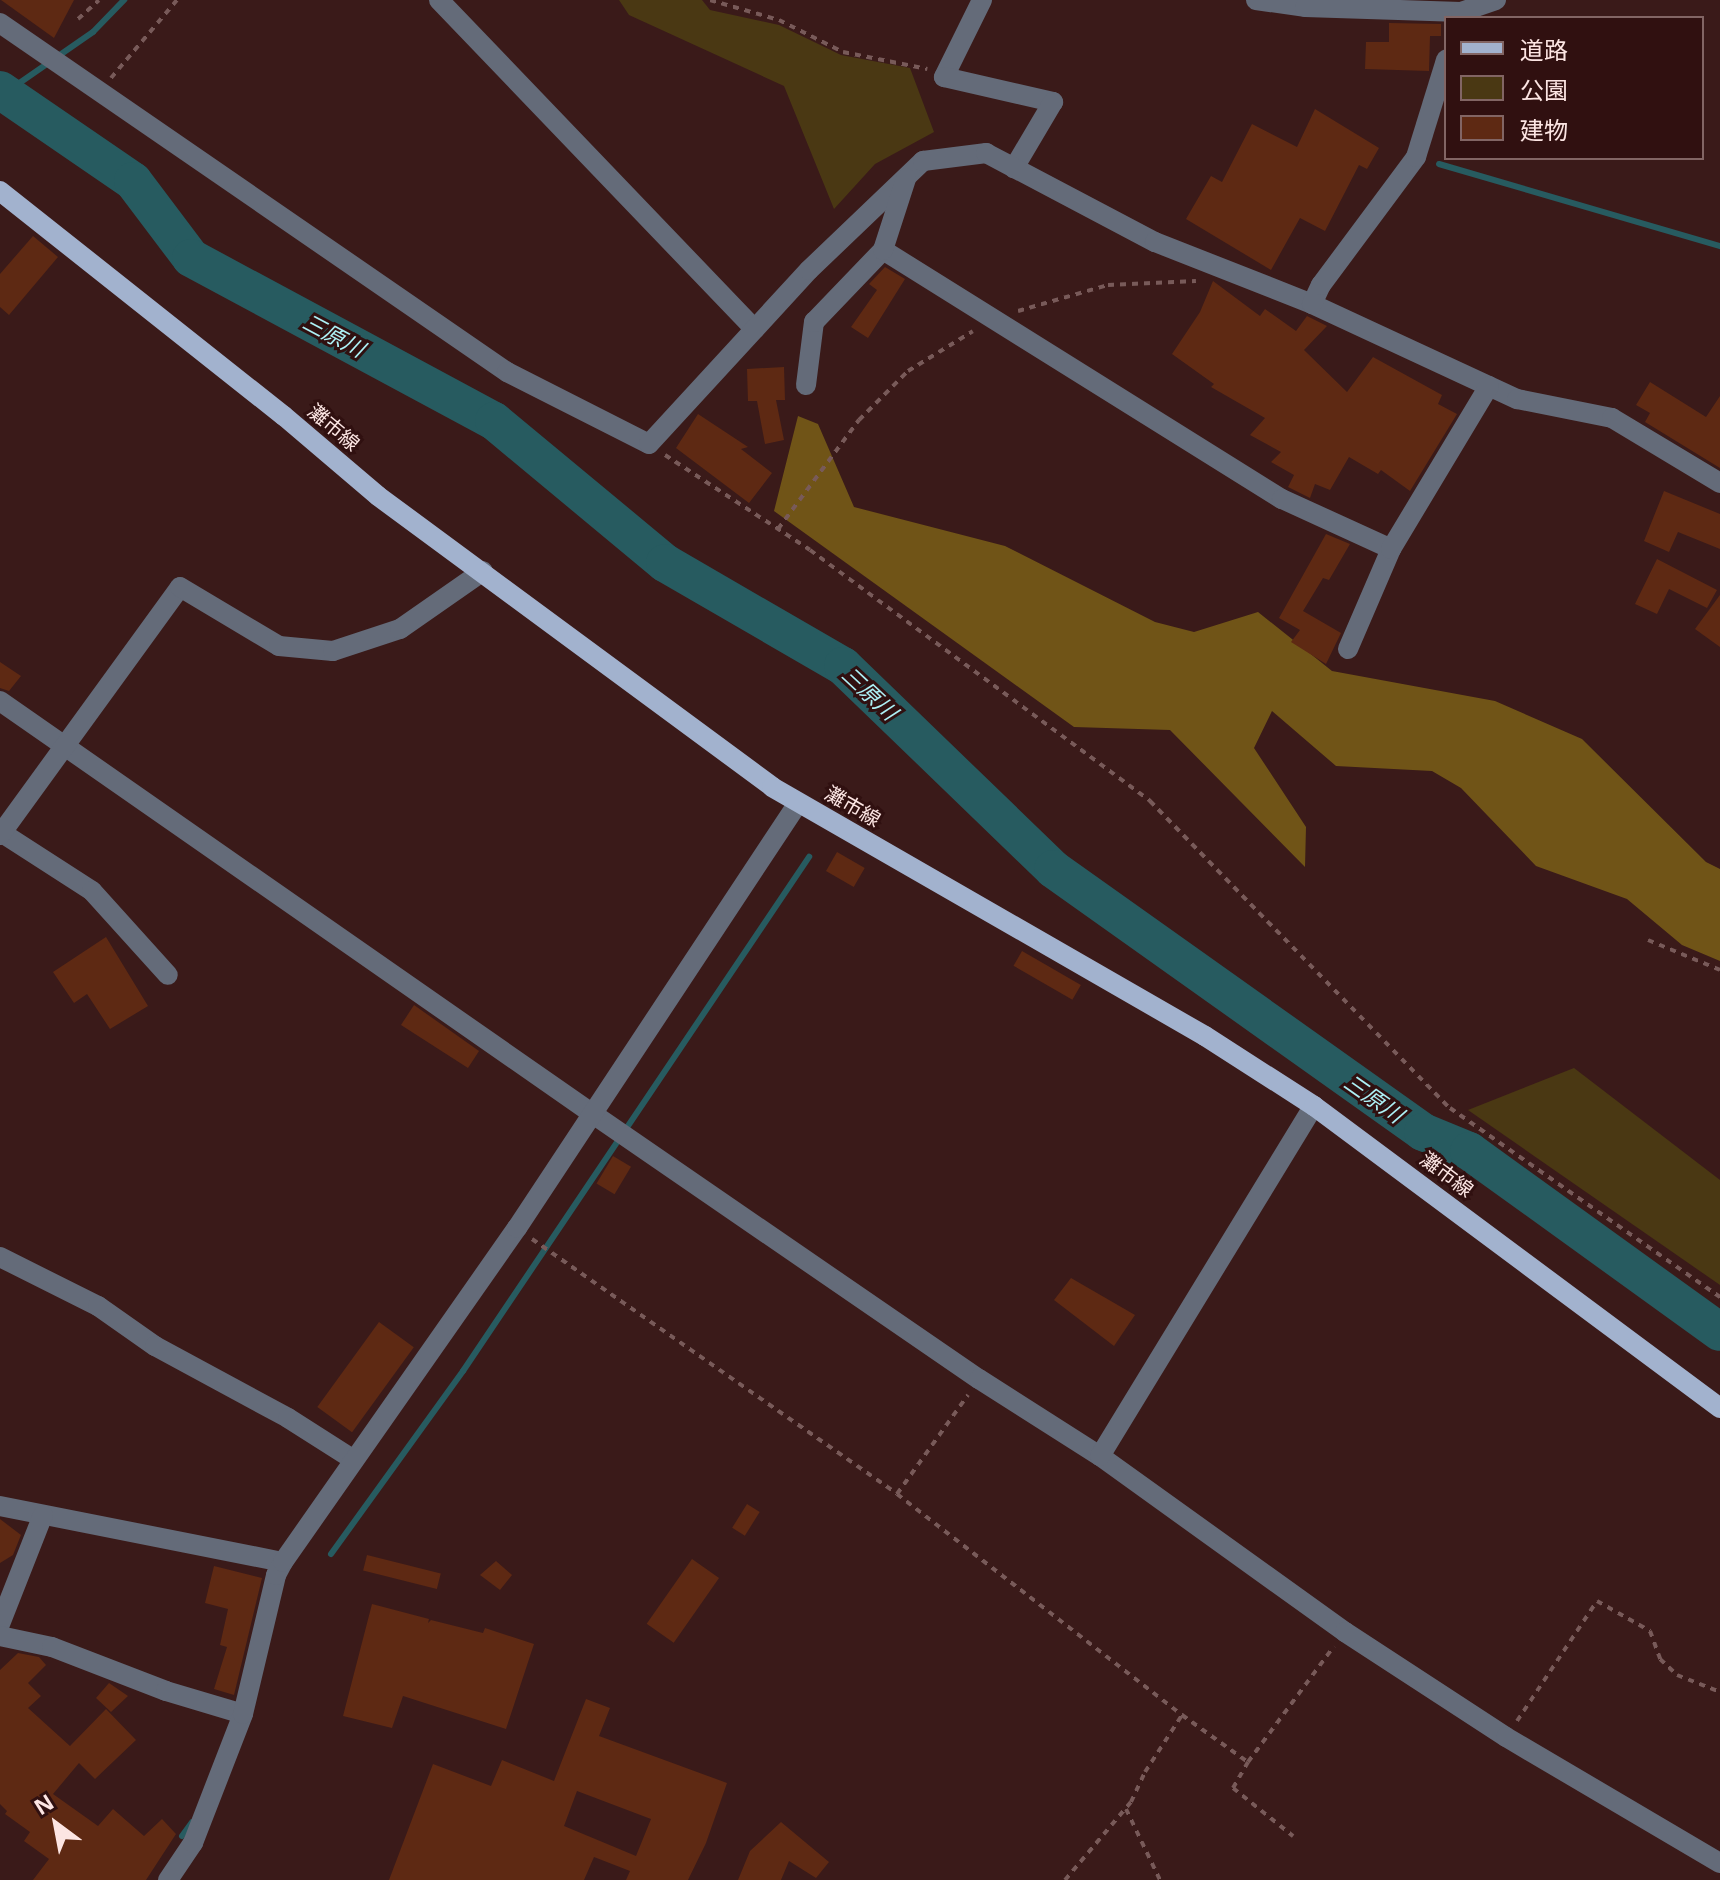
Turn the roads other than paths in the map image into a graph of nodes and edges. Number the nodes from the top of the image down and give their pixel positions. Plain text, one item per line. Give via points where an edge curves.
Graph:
1 (439, 0) edge
2 (982, 0) edge
3 (1256, 0) edge
4 (1496, 0) edge
5 (1461, 10) edge
6 (0, 23) edge
7 (1444, 66) edge
8 (1014, 168) junction
9 (908, 175) junction
10 (0, 191) edge
11 (883, 250) junction
12 (1312, 304) junction
13 (755, 329) junction
14 (806, 385) dead end
15 (1489, 386) junction
16 (1720, 483) edge
17 (1391, 549) junction
18 (483, 571) junction
19 (1348, 649) dead end
20 (0, 701) edge
21 (66, 748) junction
22 (798, 803) junction
23 (1, 834) edge
24 (168, 975) dead end
25 (1314, 1106) junction
26 (593, 1114) junction
27 (0, 1257) edge
28 (1720, 1408) edge
29 (1100, 1456) junction
30 (354, 1460) junction
31 (0, 1506) edge
32 (43, 1515) junction
33 (283, 1562) junction
34 (0, 1624) edge
35 (0, 1636) edge
36 (243, 1714) junction
37 (1720, 1863) edge
38 (168, 1880) edge

1 - 13 street
2 - 8 street via 944,77 1053,102
3 - 5 street via 1305,7
4 - 5 street
6 - 13 street via 507,372 649,444
7 - 12 street via 1416,157
8 - 9 street via 986,153 923,161
8 - 12 street via 1155,242
9 - 11 street
9 - 13 street
10 - 18 main road, 灘市線 via 378,496
11 - 14 street via 814,322
11 - 17 street via 1282,499
12 - 15 street
15 - 16 street via 1517,399 1612,418
15 - 17 street
17 - 19 street
18 - 21 street via 400,629 333,651 279,646 180,587
18 - 22 main road, 灘市線
20 - 21 street
21 - 23 street
21 - 26 street
22 - 25 main road, 灘市線 via 1205,1036
22 - 26 street
23 - 24 street via 92,891
25 - 28 main road, 灘市線
25 - 29 street
26 - 29 street
26 - 30 street
27 - 30 street via 98,1306 155,1346
29 - 37 street via 1345,1632 1506,1737
30 - 33 street
31 - 32 street
32 - 33 street
32 - 34 street
33 - 36 street
35 - 36 street via 52,1647
36 - 38 street via 193,1843

